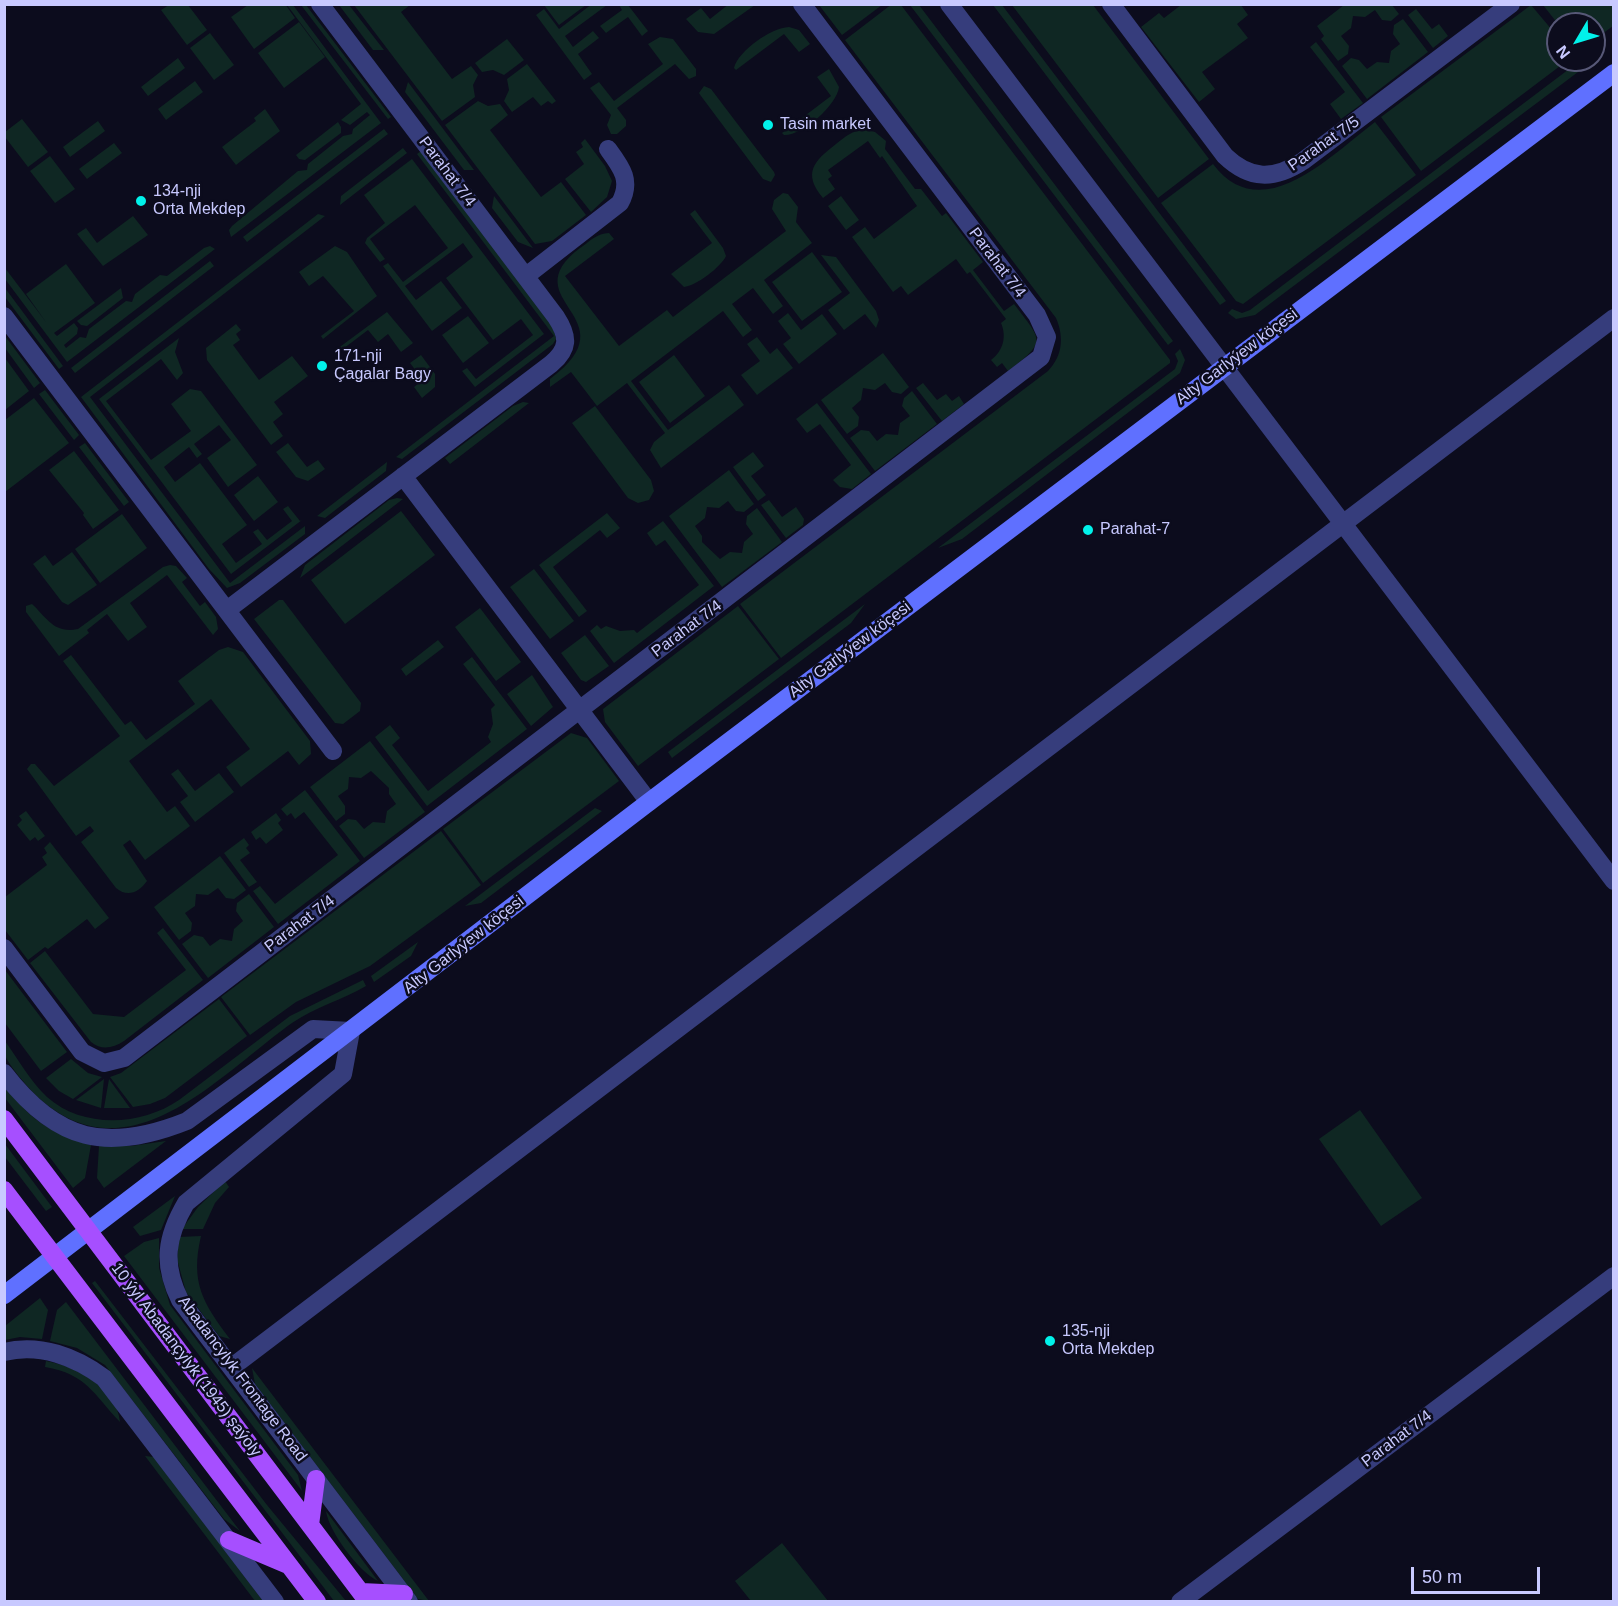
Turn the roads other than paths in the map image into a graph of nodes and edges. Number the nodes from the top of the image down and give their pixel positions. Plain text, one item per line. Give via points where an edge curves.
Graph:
1 (320, 4) edge
2 (802, 4) edge
3 (949, 4) edge
4 (1111, 4) edge
5 (1511, 4) edge
6 (1614, 73) edge
7 (608, 150) dead end
8 (526, 276) junction
9 (4, 316) edge
10 (1614, 318) edge
11 (1222, 368) junction
12 (403, 476) junction
13 (1342, 522) junction
14 (227, 610) junction
15 (580, 711) junction
16 (333, 751) dead end
17 (649, 802) junction
18 (1614, 881) edge
19 (4, 948) edge
20 (351, 1032) junction
21 (4, 1073) edge
22 (4, 1119) edge
23 (4, 1190) edge
24 (90, 1231) junction
25 (56, 1257) junction
26 (1614, 1276) edge
27 (4, 1295) edge
28 (4, 1352) edge
29 (232, 1366) junction
30 (316, 1479) junction
31 (310, 1525) junction
32 (229, 1540) junction
33 (289, 1565) junction
34 (365, 1597) edge
35 (406, 1598) edge
36 (275, 1602) edge
37 (317, 1602) edge
38 (1180, 1602) edge

1 - 8 street, Parahat 7/4
2 - 15 street, Parahat 7/4 via 1037,315 1047,337 1045,351 1031,367
3 - 11 street
4 - 5 street, Parahat 7/5 via 1225,156 1250,174 1263,177 1289,171
6 - 11 street, Alty Garlyýew köçesi
7 - 8 street via 626,178 620,204
8 - 12 street, Parahat 7/4 via 561,324 567,342 561,356
9 - 14 street
10 - 13 street
11 - 13 street
11 - 17 street, Alty Garlyýew köçesi
12 - 14 street
12 - 15 street
13 - 18 street
13 - 29 street
14 - 16 street
15 - 17 street
15 - 19 street, Parahat 7/4 via 118,1061 104,1063 82,1052
17 - 20 street, Alty Garlyýew köçesi
20 - 21 street via 312,1029 187,1121 127,1138 92,1136 61,1126 36,1110
20 - 24 street, Alty Garlyýew köçesi
20 - 29 street, Abadancylyk Frontage Road via 343,1074 194,1195 174,1224 167,1248 173,1287
22 - 24 main road, 10 ýyl Abadançylyk (1945) şaýoly
23 - 25 main road
24 - 25 street, Alty Garlyýew köçesi
24 - 31 main road, 10 ýyl Abadançylyk (1945) şaýoly
25 - 27 street, Alty Garlyýew köçesi
25 - 33 main road
26 - 38 street, Parahat 7/4
28 - 32 street via 55,1353 81,1362 104,1378
29 - 30 street, Abadancylyk Frontage Road
30 - 31 main road
30 - 35 street, Abadancylyk Frontage Road
31 - 34 main road, 10 ýyl Abadançylyk (1945) şaýoly
32 - 33 main road
32 - 36 street
33 - 37 main road
34 - 35 main road

